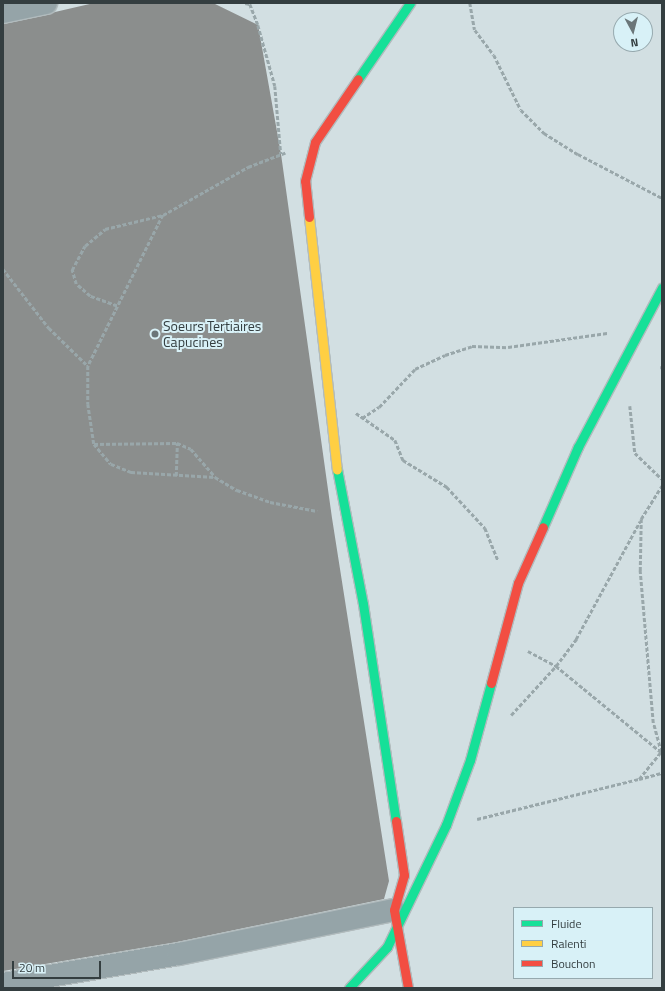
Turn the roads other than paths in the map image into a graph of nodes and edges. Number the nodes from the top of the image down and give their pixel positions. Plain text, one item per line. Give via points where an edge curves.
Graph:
1 (46, 3) edge
2 (410, 3) edge
3 (3, 12) edge
4 (662, 288) edge
5 (396, 917) junction
6 (3, 984) edge
7 (349, 988) edge
8 (408, 988) edge

1 - 3 street
2 - 5 street via 315,142 305,181 325,387 344,516 363,604 404,874
4 - 5 street via 578,447 518,583 470,760 446,825
5 - 6 street
5 - 7 street via 387,947
5 - 8 street

